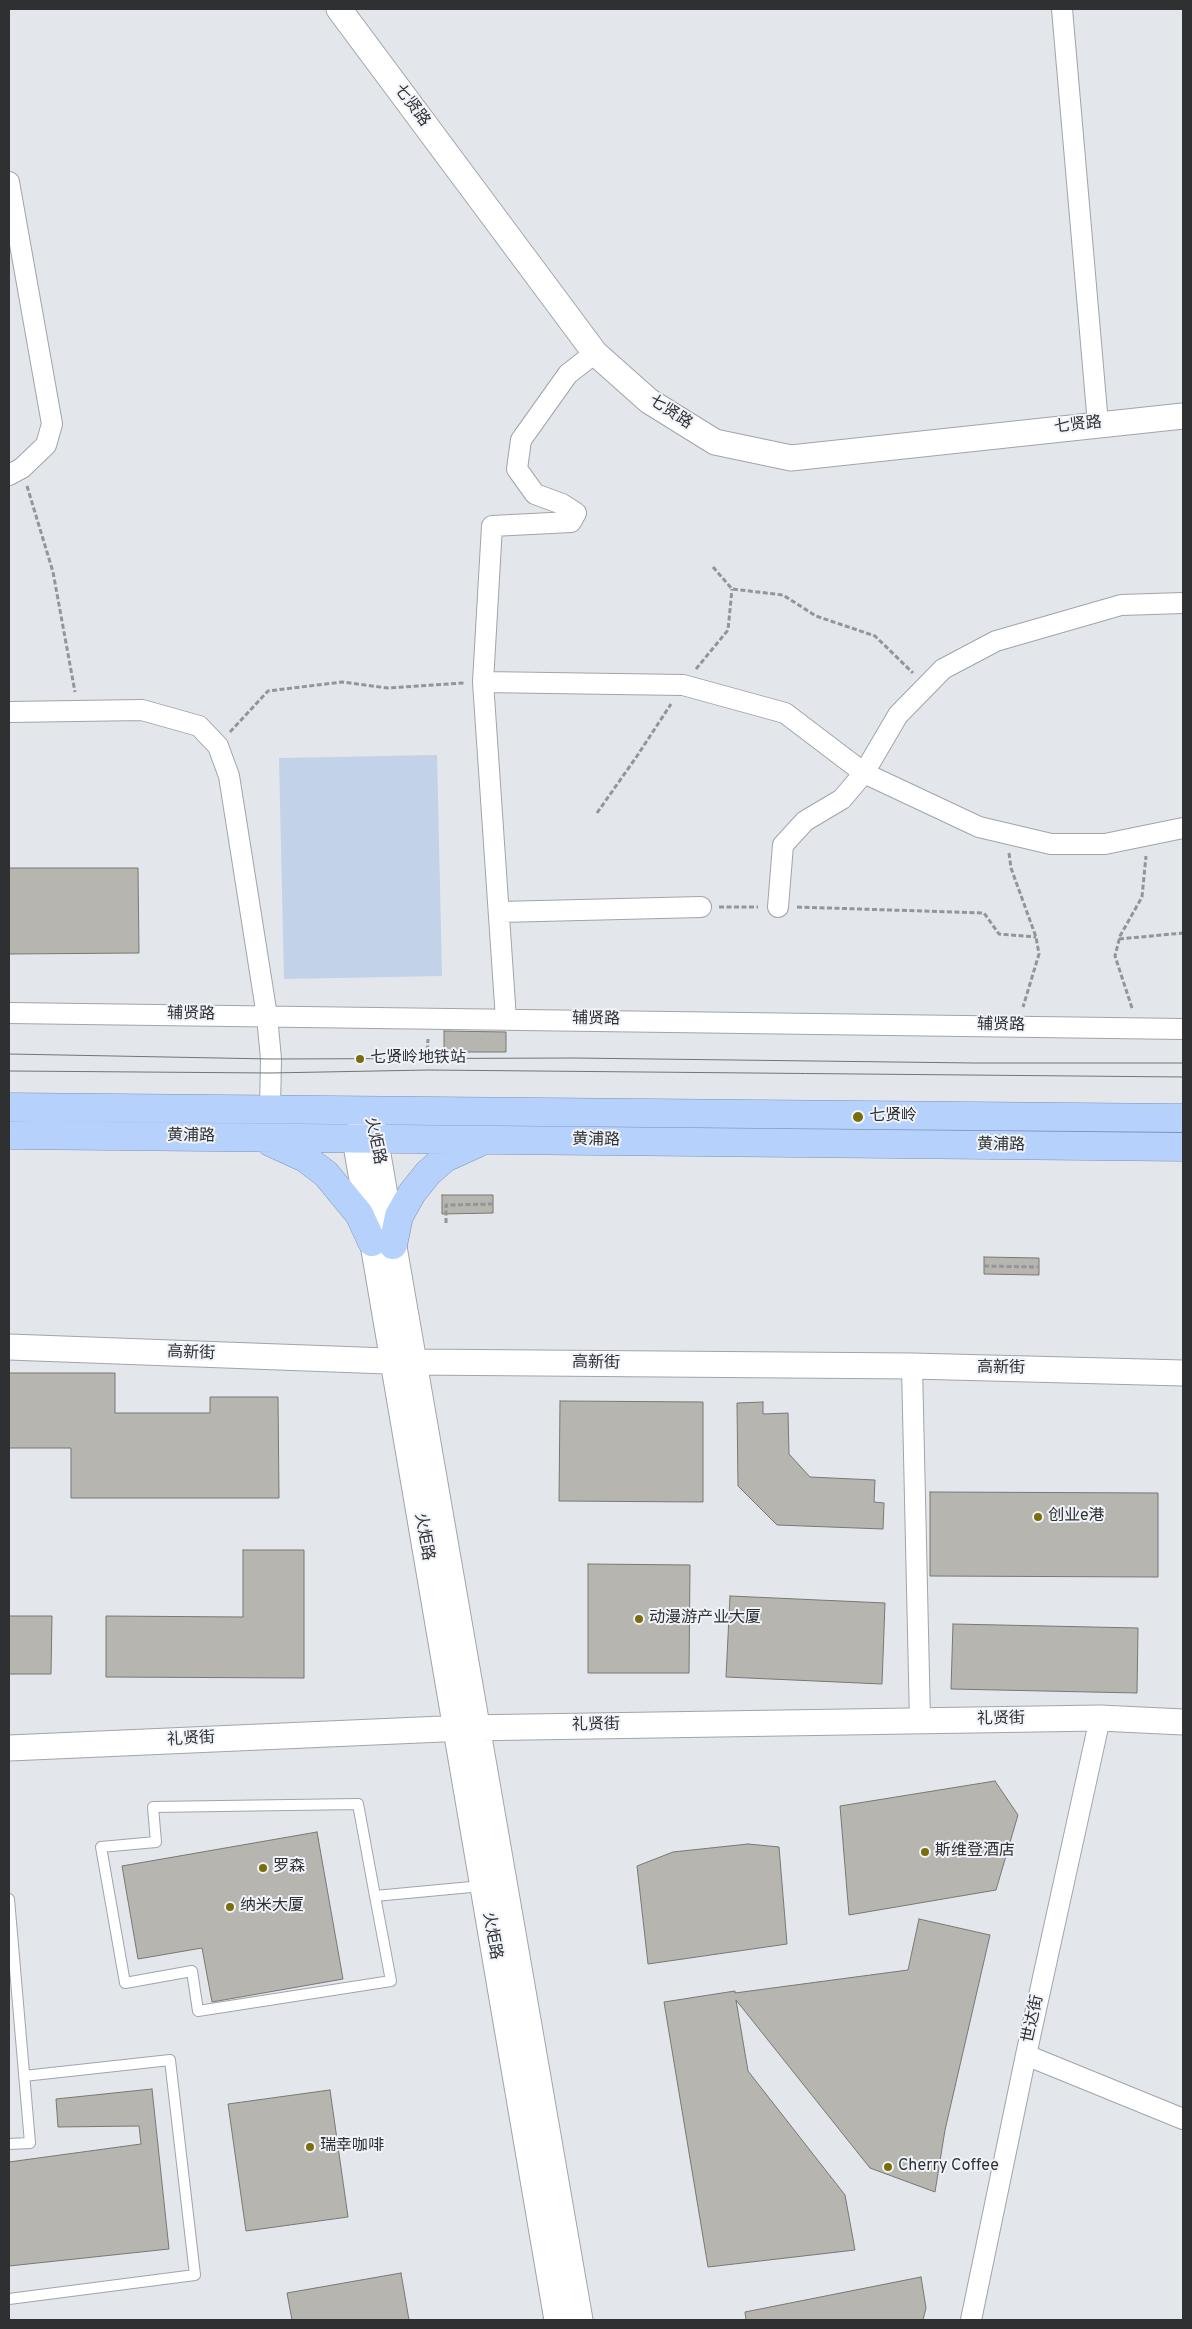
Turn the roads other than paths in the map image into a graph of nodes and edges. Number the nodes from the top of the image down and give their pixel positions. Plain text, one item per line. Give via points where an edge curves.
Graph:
1 (339, 9) edge
2 (1062, 9) edge
3 (9, 182) edge
4 (595, 353) junction
5 (1183, 416) edge
6 (1098, 424) junction
7 (15, 472) edge
8 (1183, 603) edge
9 (483, 682) junction
10 (9, 712) edge
11 (864, 773) junction
12 (1183, 828) edge
13 (701, 907) road end
14 (778, 907) road end
15 (500, 912) junction
16 (9, 1013) edge
17 (267, 1016) junction
18 (506, 1019) junction
19 (1183, 1029) edge
20 (9, 1107) edge
21 (270, 1109) junction
22 (370, 1110) junction
23 (1183, 1118) edge
24 (9, 1135) edge
25 (259, 1138) junction
26 (365, 1139) junction
27 (486, 1140) junction
28 (1183, 1147) edge
29 (383, 1244) junction
30 (9, 1347) edge
31 (403, 1362) junction
32 (912, 1366) junction
33 (1183, 1373) edge
34 (1100, 1718) junction
35 (920, 1721) junction
36 (1183, 1722) edge
37 (467, 1728) junction
38 (9, 1748) edge
39 (483, 1886) junction
40 (375, 1896) junction
41 (9, 1899) edge
42 (1026, 2055) junction
43 (24, 2076) junction
44 (1183, 2119) edge
45 (9, 2144) edge
46 (9, 2299) edge
47 (557, 2320) edge
48 (580, 2320) edge
49 (971, 2320) edge

1 - 4 street, 七贤路
2 - 6 street
3 - 7 street via 52,424 46,445
4 - 6 street, 七贤路 via 649,401 715,442 791,458
4 - 9 street via 568,374 520,440 517,469 535,494 576,513 571,522 492,526
5 - 6 street, 七贤路
8 - 11 street via 1122,605 996,641 942,669 898,715
9 - 11 street via 682,685 785,713
9 - 15 street
10 - 17 street via 142,710 199,726 218,746 230,776
11 - 12 street via 979,826 1051,844 1105,844
11 - 14 street via 842,799 805,821 783,845
13 - 15 street
15 - 18 street
16 - 17 street, 辅贤路
17 - 18 street, 辅贤路
17 - 21 street via 271,1059
18 - 19 street, 辅贤路
20 - 21 highway, 黄浦路
21 - 22 highway, 黄浦路
22 - 23 highway, 黄浦路
22 - 26 street, 火炬路
24 - 25 highway, 黄浦路
25 - 26 highway, 黄浦路
25 - 29 highway via 305,1158 326,1174
26 - 27 highway, 黄浦路
26 - 29 street, 火炬路
27 - 28 highway, 黄浦路
27 - 29 highway via 445,1158 428,1173 412,1193
29 - 31 street, 火炬路
30 - 31 street, 高新街
31 - 32 street, 高新街
31 - 37 street, 火炬路
32 - 33 street, 高新街
32 - 35 street
34 - 35 street, 礼贤街
34 - 36 street, 礼贤街
34 - 42 street, 世达街
35 - 37 street, 礼贤街
37 - 38 street, 礼贤街
37 - 39 street, 火炬路
37 - 48 street, 火炬路
39 - 40 lane
39 - 47 street, 火炬路
40 - 40 lane via 358,1804 153,1807 156,1842 102,1847 125,1983 192,1971 198,2012 391,1980
41 - 43 lane
42 - 44 street
42 - 49 street, 世达街
43 - 45 lane via 30,2143
43 - 46 lane via 170,2060 195,2275

